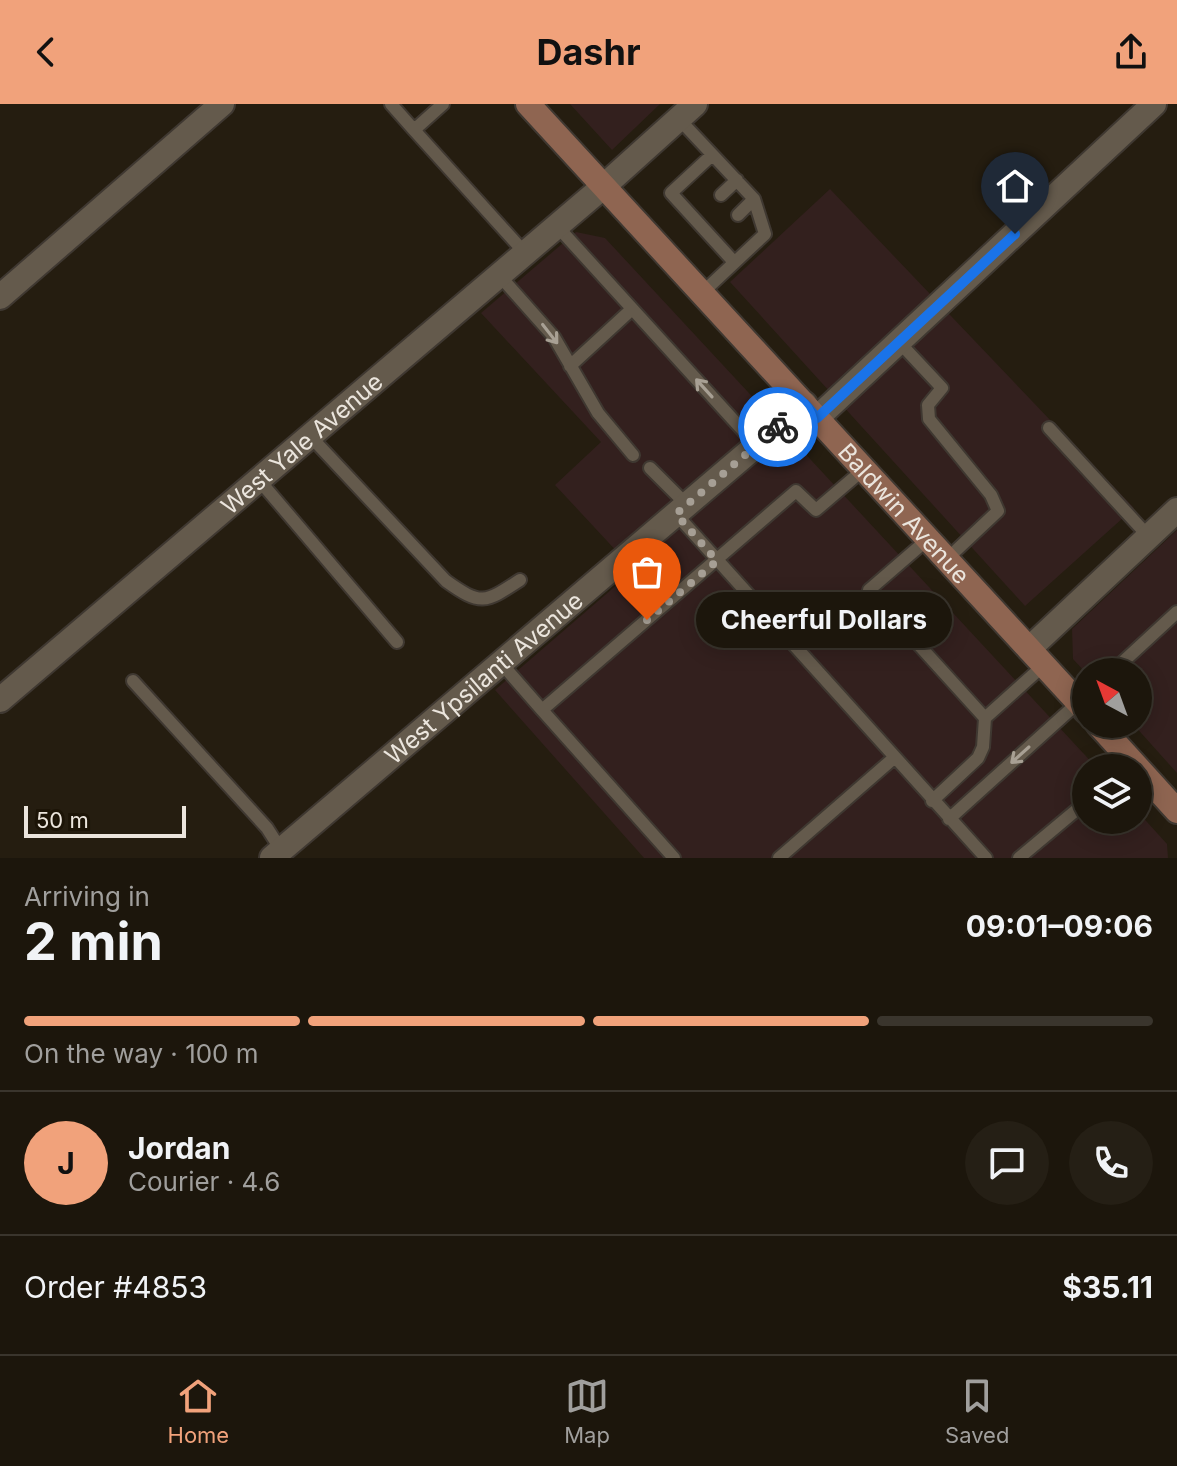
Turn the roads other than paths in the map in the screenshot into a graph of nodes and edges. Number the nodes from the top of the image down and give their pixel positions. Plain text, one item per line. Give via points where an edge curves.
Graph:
1 (222, 104) edge
2 (391, 104) edge
3 (443, 104) edge
4 (528, 104) edge
5 (1154, 104) edge
6 (687, 111) edge
7 (414, 130) junction
8 (712, 155) junction
9 (737, 180) junction
10 (604, 186) junction
11 (721, 195) dead end
12 (754, 199) junction
13 (738, 215) dead end
14 (557, 226) junction
15 (525, 253) junction
16 (734, 262) junction
17 (499, 275) junction
18 (702, 293) junction
19 (0, 297) edge
20 (632, 309) junction
21 (899, 342) junction
22 (570, 366) junction
23 (811, 411) junction
24 (1049, 428) dead end
25 (310, 436) junction
26 (757, 446) junction
27 (633, 455) dead end
28 (650, 468) dead end
29 (864, 469) junction
30 (259, 480) junction
31 (682, 510) junction
32 (1177, 510) edge
33 (1149, 537) junction
34 (928, 539) junction
35 (947, 559) junction
36 (717, 561) junction
37 (520, 580) dead end
38 (1177, 612) edge
39 (397, 642) dead end
40 (1036, 657) junction
41 (1127, 658) edge
42 (501, 663) junction
43 (133, 681) dead end
44 (1072, 692) edge
45 (0, 700) edge
46 (542, 710) junction
47 (1072, 713) edge
48 (985, 718) junction
49 (1109, 738) edge
50 (1121, 754) edge
51 (895, 757) junction
52 (1152, 787) edge
53 (932, 801) junction
54 (1177, 811) edge
55 (1072, 814) edge
56 (949, 819) junction
57 (280, 855) edge
58 (674, 858) edge
59 (779, 858) edge
60 (986, 858) edge
61 (1019, 858) edge

1 - 19 street
2 - 7 lane
3 - 7 lane
4 - 10 main road, Baldwin Avenue
5 - 21 street, West Ypsilanti Avenue
6 - 8 lane
6 - 10 street, West Yale Avenue
7 - 15 lane
8 - 9 lane
8 - 16 lane via 671,193 717,234
9 - 11 lane
9 - 12 lane
10 - 14 street, West Yale Avenue
10 - 18 main road, Baldwin Avenue
12 - 13 lane
12 - 16 lane via 765,234
14 - 15 street, West Yale Avenue
14 - 20 lane
15 - 17 street, West Yale Avenue
16 - 18 lane
17 -> 22 lane via 554,337
17 - 25 street, West Yale Avenue
18 - 23 main road, Baldwin Avenue
20 - 22 lane
26 -> 20 lane
21 - 23 street, West Ypsilanti Avenue
21 - 35 lane via 942,388 928,405 929,419 998,511
22 - 27 lane via 598,413
23 - 26 street, West Ypsilanti Avenue
23 - 29 main road, Baldwin Avenue
24 - 33 lane
25 - 30 street, West Yale Avenue
25 - 37 lane via 446,581 471,599 493,597
26 - 31 street, West Ypsilanti Avenue
28 - 31 lane
29 - 34 main road, Baldwin Avenue
29 - 36 lane via 816,510 796,491
30 - 39 lane
30 - 45 street, West Yale Avenue
31 - 36 lane
31 - 42 street, West Ypsilanti Avenue
32 - 33 street
33 - 40 street
34 - 35 main road, Baldwin Avenue
34 - 48 lane via 869,590
35 - 40 main road, Baldwin Avenue
36 - 46 lane
36 - 51 lane
38 - 41 lane
40 - 44 main road, Baldwin Avenue
40 - 48 lane
42 - 46 lane
42 - 57 street, West Ypsilanti Avenue
43 - 57 lane via 267,828
46 - 58 lane
47 -> 56 lane
48 - 53 lane via 978,758
49 - 50 main road
51 - 53 lane
51 - 59 lane
52 - 54 main road
53 - 56 lane
55 - 61 lane
56 - 60 lane

